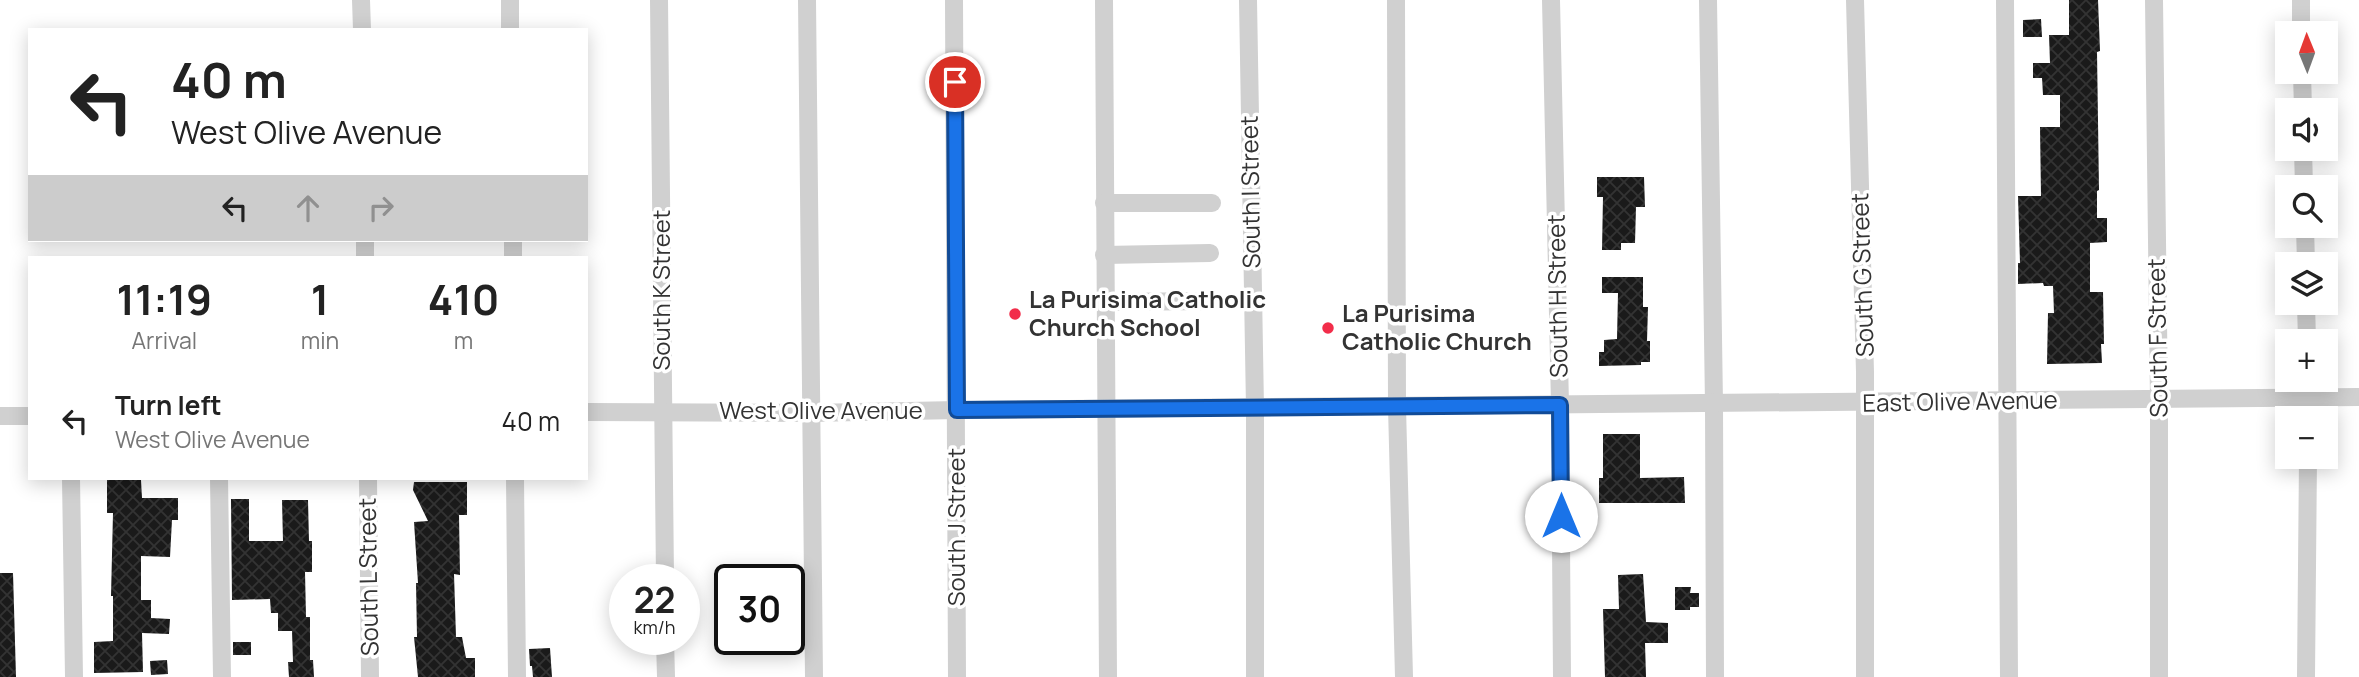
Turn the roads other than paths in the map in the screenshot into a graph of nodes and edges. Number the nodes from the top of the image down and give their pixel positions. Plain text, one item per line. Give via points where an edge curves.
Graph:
1 (361, 0) edge
2 (510, 0) edge
3 (659, 0) edge
4 (807, 0) edge
5 (954, 0) edge
6 (1104, 0) edge
7 (1248, 0) edge
8 (1396, 0) edge
9 (1551, 0) edge
10 (1707, 0) edge
11 (1855, 0) edge
12 (2005, 0) edge
13 (2154, 0) edge
14 (2301, 0) edge
15 (2301, 21) edge
16 (362, 28) edge
17 (510, 28) edge
18 (1104, 203) junction
19 (1212, 203) dead end
20 (1210, 253) dead end
21 (1104, 255) junction
22 (1212, 301) dead end
23 (1106, 302) junction
24 (2275, 391) edge
25 (2327, 392) edge
26 (2359, 397) edge
27 (2159, 400) junction
28 (2007, 401) junction
29 (1866, 403) junction
30 (1714, 404) junction
31 (1560, 405) junction
32 (1398, 407) junction
33 (1255, 408) junction
34 (1106, 409) junction
35 (957, 410) junction
36 (663, 411) junction
37 (588, 412) edge
38 (811, 413) junction
39 (0, 416) edge
40 (28, 416) edge
41 (2308, 469) edge
42 (71, 480) edge
43 (219, 480) edge
44 (368, 480) edge
45 (515, 480) edge
46 (665, 564) edge
47 (665, 655) edge
48 (74, 677) edge
49 (222, 677) edge
50 (370, 677) edge
51 (517, 677) edge
52 (666, 677) edge
53 (814, 677) edge
54 (957, 677) edge
55 (1108, 677) edge
56 (1255, 677) edge
57 (1404, 677) edge
58 (1562, 677) edge
59 (1715, 677) edge
60 (1864, 677) edge
61 (2009, 677) edge
62 (2159, 677) edge
63 (2306, 677) edge

1 - 16 street
2 - 17 street
3 - 36 street, South K Street
4 - 38 street
5 - 35 street, South J Street
6 - 18 street
7 - 33 street, South I Street
8 - 32 street
9 - 31 street, South H Street
10 - 30 street
11 - 29 street, South G Street
12 - 28 street
13 - 27 street, South F Street
14 - 15 street
18 - 19 street
18 - 21 street
20 - 21 street
21 - 23 street
22 - 23 street
23 - 34 street
24 - 27 street, East Olive Avenue
25 - 26 street, East Olive Avenue
27 - 28 street, East Olive Avenue
27 - 62 street, South F Street
28 - 29 street, East Olive Avenue
28 - 61 street
29 - 30 street, East Olive Avenue
29 - 60 street, South G Street
30 - 31 street, East Olive Avenue
30 - 59 street
31 - 32 street, West Olive Avenue
31 - 58 street, South H Street
32 - 33 street, West Olive Avenue
32 - 57 street
33 - 34 street, West Olive Avenue
33 - 56 street, South I Street
34 - 35 street, West Olive Avenue
34 - 55 street
35 - 38 street, West Olive Avenue
35 - 54 street, South J Street
36 - 37 street, West Olive Avenue
36 - 38 street, West Olive Avenue
36 - 46 street, South K Street
38 - 53 street
39 - 40 street
41 - 63 street
42 - 48 street
43 - 49 street
44 - 50 street, South L Street
45 - 51 street
47 - 52 street

